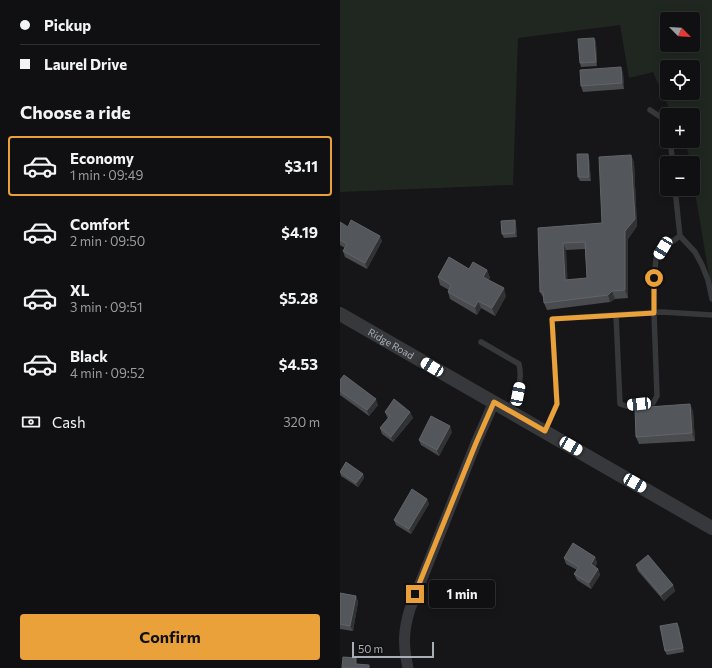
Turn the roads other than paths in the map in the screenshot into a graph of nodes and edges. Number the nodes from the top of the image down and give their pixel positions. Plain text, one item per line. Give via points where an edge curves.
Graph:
1 (650, 110) dead end
2 (660, 117) edge
3 (676, 196) edge
4 (680, 236) junction
5 (712, 299) edge
6 (654, 313) junction
7 (340, 314) edge
8 (616, 315) junction
9 (712, 315) edge
10 (481, 342) dead end
11 (494, 402) junction
12 (508, 410) junction
13 (545, 431) junction
14 (712, 528) edge
15 (408, 668) edge

1 - 2 lane
3 - 4 lane
4 - 5 lane via 695,252 702,265
4 - 6 lane via 663,248 656,260
6 - 8 lane
6 - 8 lane via 657,396 653,403 626,406 620,404
6 - 9 lane
7 - 11 street, Ridge Road
8 - 13 lane via 552,319 557,404
10 - 12 lane via 519,364 518,394
11 - 12 street, Ridge Road
11 - 15 street via 410,609 404,637
12 - 13 street, Ridge Road
13 - 14 street, Ridge Road

